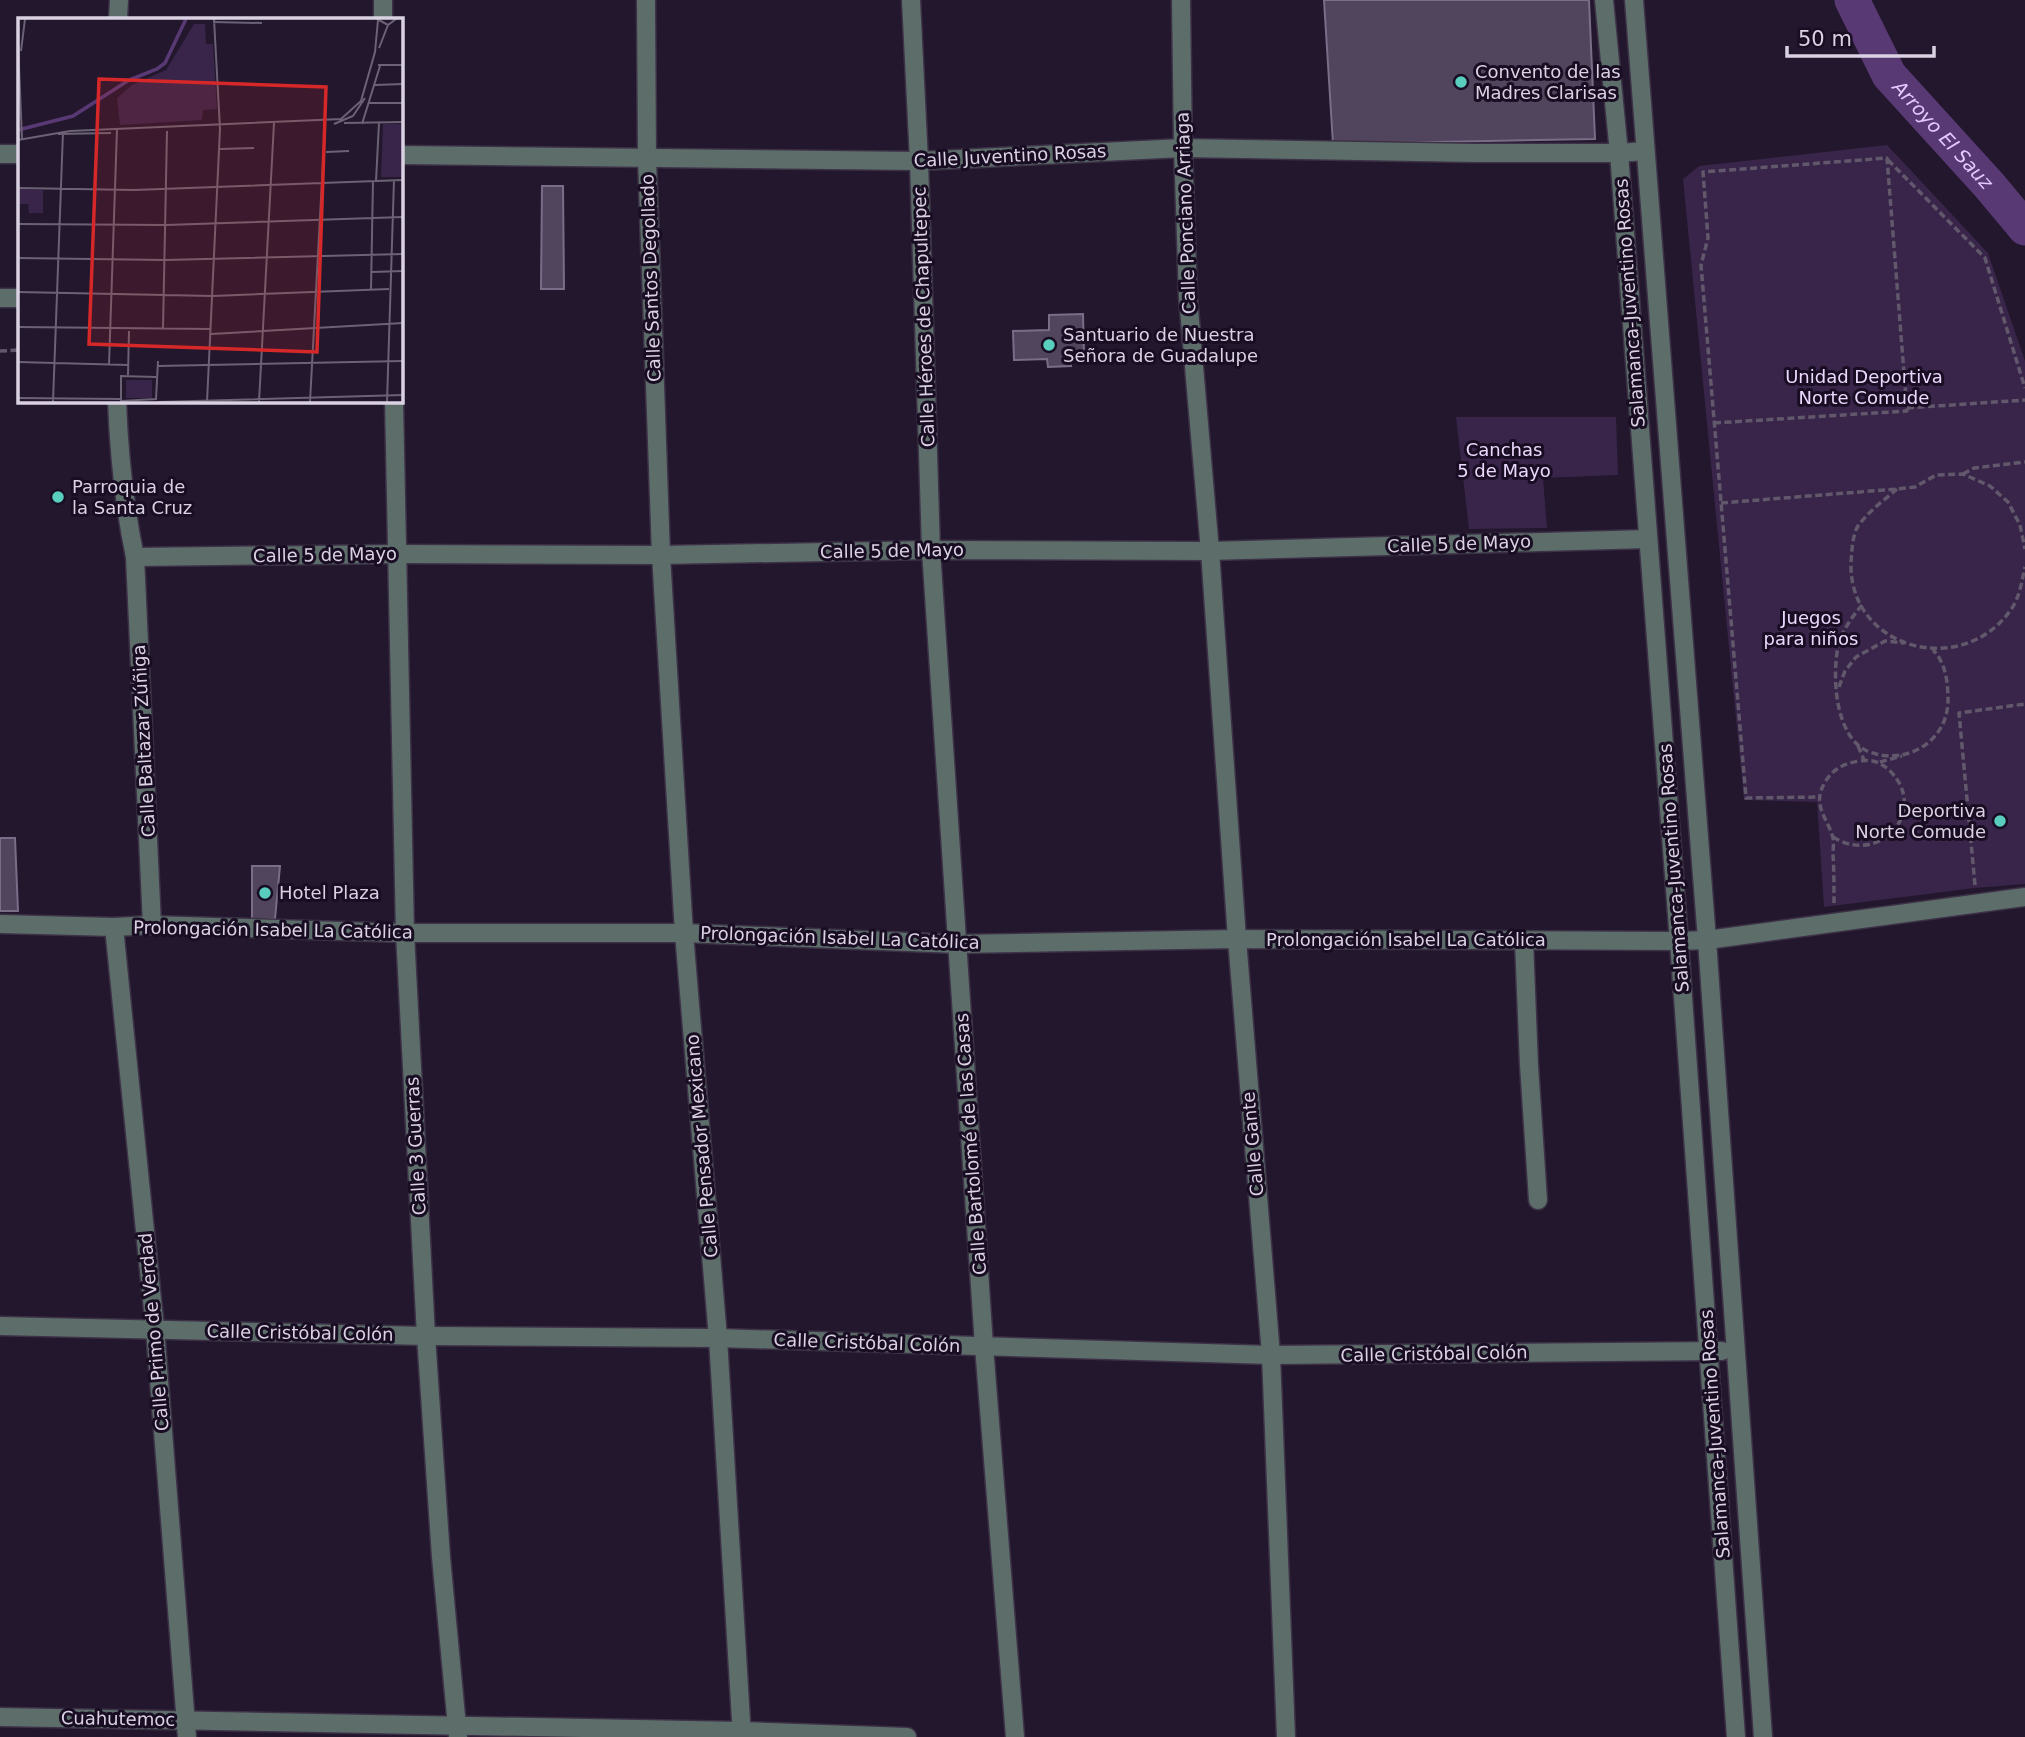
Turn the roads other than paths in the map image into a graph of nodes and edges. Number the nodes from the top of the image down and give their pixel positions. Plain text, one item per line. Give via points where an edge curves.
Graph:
1 (119, 0) edge
2 (383, 0) edge
3 (646, 0) edge
4 (911, 0) edge
5 (1181, 0) edge
6 (1604, 0) edge
7 (1634, 0) edge
8 (118, 18) edge
9 (383, 18) edge
10 (1183, 148) junction
11 (1645, 150) junction
12 (0, 153) edge
13 (18, 153) edge
14 (1619, 153) junction
15 (402, 155) edge
16 (647, 158) junction
17 (919, 161) junction
18 (0, 298) edge
19 (18, 298) edge
20 (117, 402) edge
21 (394, 402) edge
22 (1648, 539) junction
23 (931, 550) junction
24 (1210, 551) junction
25 (398, 554) junction
26 (661, 555) junction
27 (135, 557) junction
28 (2025, 897) edge
29 (0, 924) edge
30 (152, 925) junction
31 (114, 927) junction
32 (405, 933) junction
33 (684, 933) junction
34 (1237, 939) junction
35 (1707, 940) junction
36 (1524, 941) junction
37 (1679, 941) junction
38 (958, 944) junction
39 (1538, 1200) dead end
40 (0, 1326) edge
41 (155, 1329) junction
42 (426, 1336) junction
43 (718, 1338) junction
44 (984, 1346) junction
45 (1734, 1350) junction
46 (1710, 1351) junction
47 (1270, 1355) junction
48 (0, 1717) edge
49 (186, 1729) edge
50 (457, 1732) edge
51 (742, 1734) edge
52 (907, 1737) edge
53 (1015, 1737) edge
54 (1286, 1737) edge
55 (1736, 1737) edge
56 (1763, 1737) edge

1 - 8 street
2 - 9 street
3 - 16 street, Calle Santos Degollado
4 - 17 street, Calle Héroes de Chapultepec
5 - 10 street, Calle Ponciano Arriaga
6 - 14 street, Salamanca-Juventino Rosas
7 - 11 street, Salamanca-Juventino Rosas
10 - 14 street, Calle Juventino Rosas
10 - 17 street, Calle Juventino Rosas
10 - 24 street, Calle Ponciano Arriaga via 1188,297
11 - 14 street, Calle Juventino Rosas
11 - 35 street, Salamanca-Juventino Rosas
12 - 13 street
14 - 22 street, Salamanca-Juventino Rosas
15 - 16 street, Calle Juventino Rosas
16 - 17 street, Calle Juventino Rosas
16 - 26 street, Calle Santos Degollado
17 - 23 street, Calle Héroes de Chapultepec
18 - 19 street
20 - 27 street, Calle Baltazar Zúñiga via 120,469
21 - 25 street, Calle 3 Guerras
22 - 24 street, Calle 5 de Mayo
22 - 37 street, Salamanca-Juventino Rosas
23 - 24 street, Calle 5 de Mayo
23 - 26 street, Calle 5 de Mayo
23 - 38 street, Calle Bartolomé de las Casas
24 - 34 street, Calle Gante
25 - 26 street, Calle 5 de Mayo
25 - 27 street, Calle 5 de Mayo
25 - 32 street, Calle 3 Guerras
26 - 33 street, Calle Pensador Mexicano
27 - 30 street, Calle Baltazar Zúñiga
28 - 35 street
29 - 31 street, Prolongación Isabel La Católica
30 - 31 street, Prolongación Isabel La Católica
30 - 32 street, Prolongación Isabel La Católica
31 - 41 street, Calle Primo de Verdad
32 - 33 street, Prolongación Isabel La Católica
32 - 42 street, Calle 3 Guerras
33 - 38 street, Prolongación Isabel La Católica
33 - 43 street, Calle Pensador Mexicano
34 - 36 street, Prolongación Isabel La Católica
34 - 38 street, Prolongación Isabel La Católica
34 - 47 street, Calle Gante
35 - 37 street, Prolongación Isabel La Católica
35 - 45 street, Salamanca-Juventino Rosas
36 - 37 street, Prolongación Isabel La Católica
36 - 39 street
37 - 46 street, Salamanca-Juventino Rosas
38 - 44 street, Calle Bartolomé de las Casas
40 - 41 street, Calle Cristóbal Colón
41 - 42 street, Calle Cristóbal Colón
41 - 49 street, Calle Primo de Verdad
42 - 43 street, Calle Cristóbal Colón
42 - 50 street, Calle 3 Guerras
43 - 44 street, Calle Cristóbal Colón
43 - 51 street, Calle Pensador Mexicano
44 - 47 street, Calle Cristóbal Colón
44 - 53 street, Calle Bartolomé de las Casas
45 - 46 street, Calle Cristóbal Colón
45 - 56 street, Salamanca-Juventino Rosas
46 - 47 street, Calle Cristóbal Colón
46 - 55 street, Salamanca-Juventino Rosas
47 - 54 street, Calle Gante
48 - 49 street, Cuahutemoc
49 - 50 street, Cuahutemoc
50 - 51 street, Cuahutemoc
51 - 52 street, Cuahutemoc

